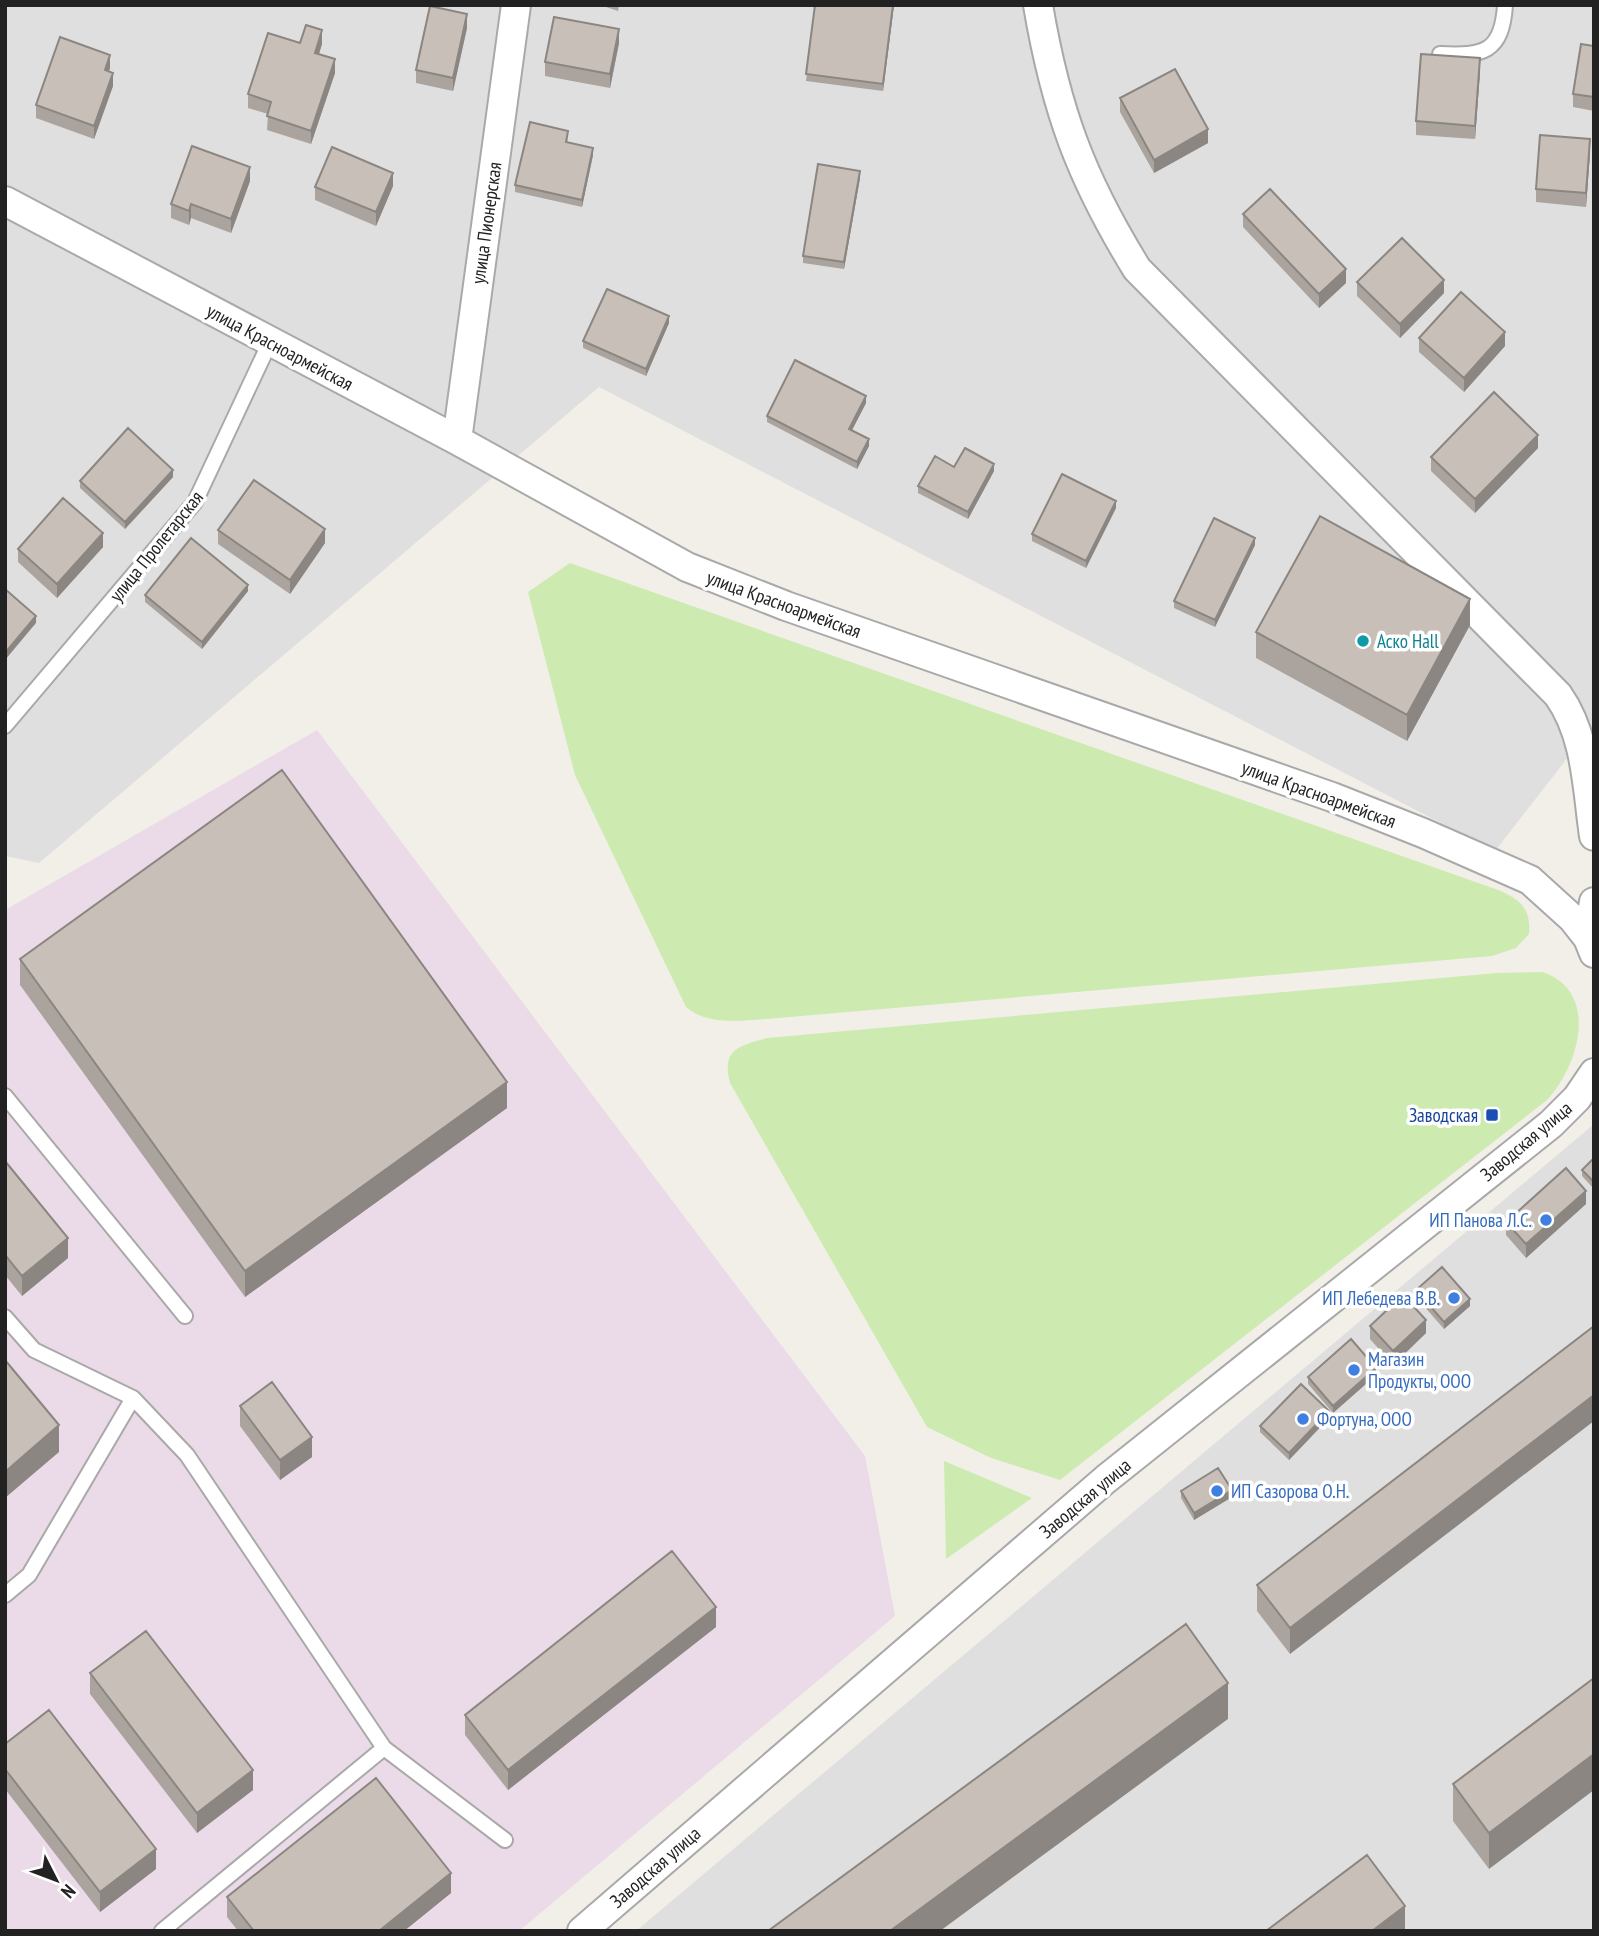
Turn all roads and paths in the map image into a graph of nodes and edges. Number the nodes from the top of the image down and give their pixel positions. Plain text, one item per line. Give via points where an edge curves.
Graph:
1 (516, 5) edge
2 (1038, 5) edge
3 (1504, 5) edge
4 (1440, 54) edge
5 (5, 201) edge
6 (270, 342) junction
7 (457, 440) junction
8 (5, 726) edge
9 (1594, 836) edge
10 (1594, 902) edge
11 (1592, 943) edge
12 (1594, 1073) edge
13 (5, 1096) edge
14 (185, 1316) dead end
15 (5, 1317) edge
16 (134, 1398) junction
17 (5, 1595) edge
18 (384, 1748) junction
19 (505, 1840) dead end
20 (162, 1931) edge
21 (582, 1931) edge

1 - 7 street, улица Пионерская
2 - 9 street via 1047,61 1068,135 1138,269 1558,695 1580,737
3 - 4 lane via 1500,35 1486,51 1474,56
5 - 6 street, улица Красноармейская
6 - 7 street, улица Красноармейская
6 - 8 lane, улица Пролетарская via 195,502
7 - 11 street, улица Красноармейская via 687,567 1332,797 1483,858 1544,890
10 - 11 street
12 - 21 street, Заводская улица via 1551,1124 1106,1479
13 - 14 lane
15 - 16 lane via 34,1350
16 - 17 lane via 29,1575
16 - 18 lane via 187,1455
18 - 19 lane
18 - 20 lane

